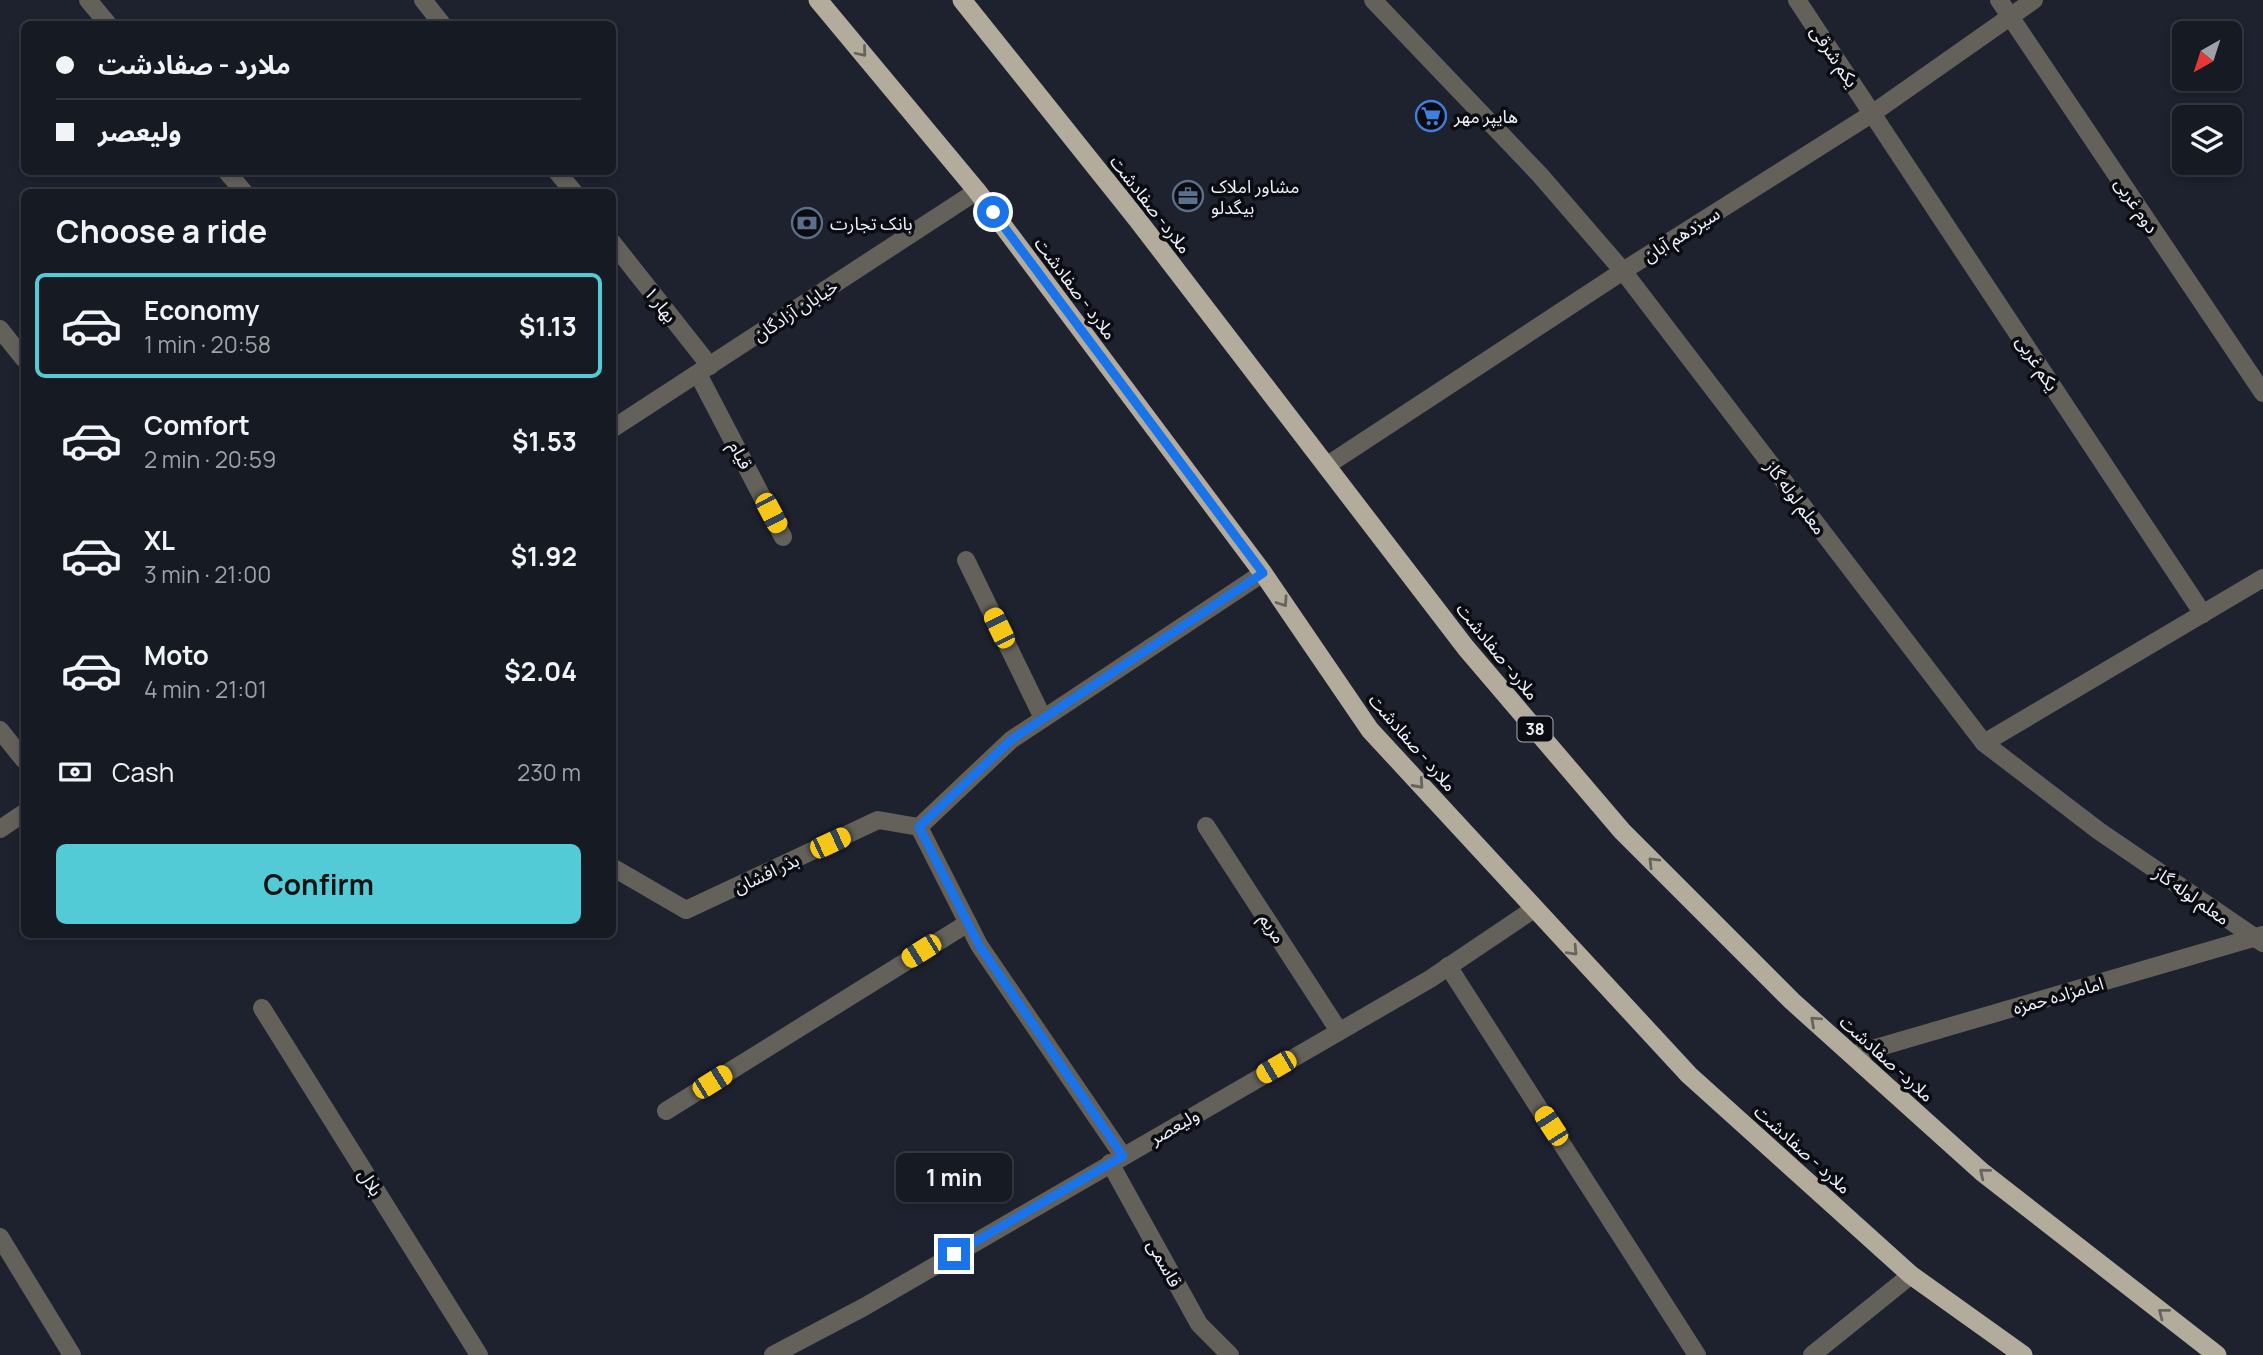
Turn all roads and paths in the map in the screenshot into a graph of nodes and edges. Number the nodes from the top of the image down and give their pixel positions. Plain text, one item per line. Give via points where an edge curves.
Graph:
1 (88, 0) edge
2 (423, 0) edge
3 (818, 0) edge
4 (962, 0) edge
5 (1373, 0) edge
6 (1797, 0) edge
7 (1999, 0) edge
8 (2034, 0) edge
9 (2010, 17) junction
10 (106, 21) edge
11 (440, 21) edge
12 (1873, 113) junction
13 (230, 175) edge
14 (560, 175) edge
15 (241, 189) edge
16 (571, 189) edge
17 (978, 191) junction
18 (616, 248) edge
19 (1623, 271) junction
20 (0, 329) edge
21 (21, 355) edge
22 (704, 370) junction
23 (2263, 393) edge
24 (616, 426) edge
25 (1326, 466) junction
26 (783, 537) dead end
27 (966, 560) dead end
28 (1263, 573) junction
29 (2263, 578) edge
30 (2203, 614) junction
31 (1043, 718) junction
32 (0, 730) edge
33 (1984, 743) junction
34 (21, 756) edge
35 (21, 815) edge
36 (1206, 826) dead end
37 (919, 827) junction
38 (0, 829) edge
39 (616, 869) edge
40 (1534, 909) junction
41 (968, 922) junction
42 (2260, 939) edge
43 (1448, 966) junction
44 (262, 1009) dead end
45 (1339, 1031) junction
46 (1852, 1055) junction
47 (666, 1111) dead end
48 (1117, 1159) junction
49 (0, 1237) edge
50 (1911, 1275) junction
51 (1220, 1352) edge
52 (72, 1355) edge
53 (479, 1355) edge
54 (773, 1355) edge
55 (1697, 1355) edge
56 (1812, 1355) edge
57 (2023, 1355) edge
58 (2217, 1355) edge

1 - 10 street
2 - 11 street
3 -> 17 highway, ملارد - صفادشت
4 - 25 highway, ملارد- صفادشت / 38
5 - 19 street, معلم لوله گاز via 1540,175
6 - 12 street, یکم شرقی
7 - 9 street, دوم غربی
8 - 9 street, سیزدهم آبان
9 - 12 street, سیزدهم آبان
9 - 23 street, دوم غربی
12 - 19 street, سیزدهم آبان
12 - 30 street, یکم غربی
13 - 15 street
14 - 16 street
17 - 22 street, خیابان آزادگان
17 - 28 highway, ملارد - صفادشت
18 - 22 street, بهار ۱
19 - 25 street, سیزدهم آبان
19 - 33 street, معلم لوله گاز
20 - 21 street
22 - 24 street, خیابان آزادگان
22 - 26 street, قیام
46 -> 25 highway, ملارد- صفادشت / 38 via 1622,831 1466,648
27 - 31 street
28 - 31 street
28 -> 40 highway, ملارد - صفادشت via 1370,730
29 - 30 street
30 - 33 street
31 - 37 street via 1011,740
32 - 34 street
33 - 42 street, معلم لوله گاز via 2099,831
35 - 38 street
36 - 45 street, مریم
37 - 39 street, بذر افشان via 878,820 686,910
37 - 41 street, قاسمی
40 - 43 street, ولیعصر
40 -> 50 highway, ملارد - صفادشت via 1689,1075
41 - 47 street
41 - 48 street, قاسمی
42 - 46 street, امامزاده حمزه
43 - 45 street, ولیعصر
43 - 55 street
44 - 53 street, بلال
45 - 48 street, ولیعصر
58 -> 46 highway, ملارد- صفادشت / 38 via 1982,1172
48 - 51 street, قاسمی via 1199,1324
48 - 54 street, ولیعصر
49 - 52 street
50 - 56 street
50 - 57 highway, ملارد - صفادشت

